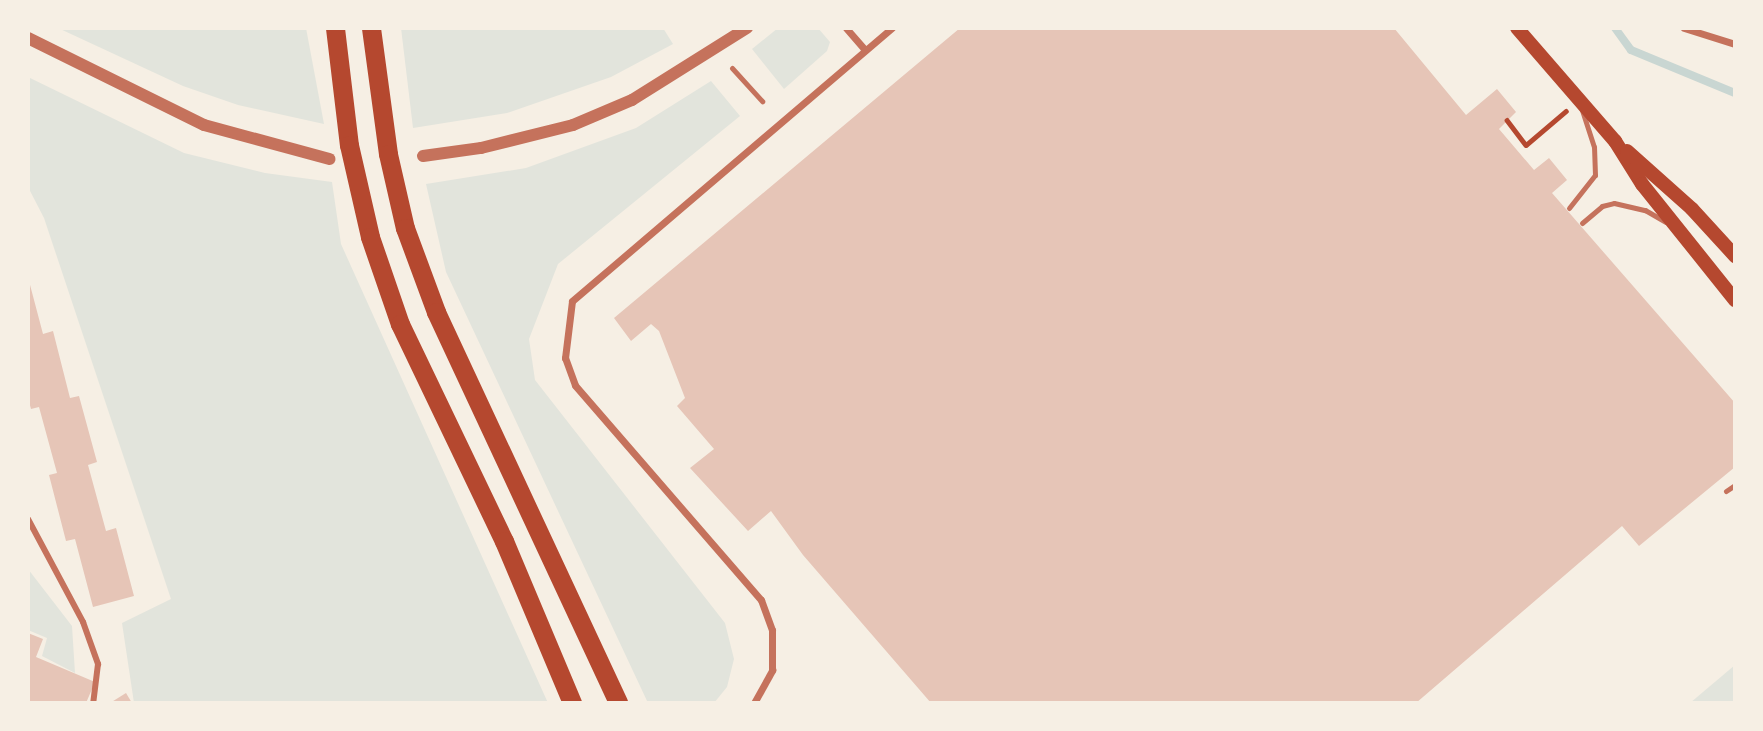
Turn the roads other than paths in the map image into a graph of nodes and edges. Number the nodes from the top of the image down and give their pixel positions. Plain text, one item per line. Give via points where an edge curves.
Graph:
1 (335, 28) edge
2 (371, 28) edge
3 (846, 28) edge
4 (892, 28) edge
5 (1517, 28) edge
6 (1684, 28) edge
7 (744, 30) edge
8 (28, 38) edge
9 (1735, 44) edge
10 (865, 50) junction
11 (732, 68) dead end
12 (1579, 100) junction
13 (762, 101) dead end
14 (1615, 141) junction
15 (423, 156) dead end
16 (329, 159) dead end
17 (1569, 208) dead end
18 (1582, 223) dead end
19 (1680, 231) junction
20 (1735, 256) edge
21 (1735, 300) edge
22 (1735, 485) edge
23 (1726, 491) dead end
24 (28, 519) edge
25 (93, 703) edge
26 (572, 703) edge
27 (618, 703) edge
28 (754, 703) edge

1 - 26 highway via 349,145 370,237 400,324 504,541
2 - 27 highway via 387,154 405,228 436,312
3 - 10 street
4 - 10 street
5 - 12 main road
6 - 9 street
7 - 15 street via 691,67 573,125 481,148
8 - 16 street via 204,125
10 - 28 street via 572,301 565,358 575,385 761,600 772,630 772,670
11 - 13 lane
12 - 14 main road
12 - 17 lane via 1594,147 1595,175
14 - 19 main road
14 - 20 main road via 1692,209
18 - 19 lane via 1602,206 1614,204 1646,210
19 - 21 main road
22 - 23 lane
24 - 25 street via 83,622 98,664

